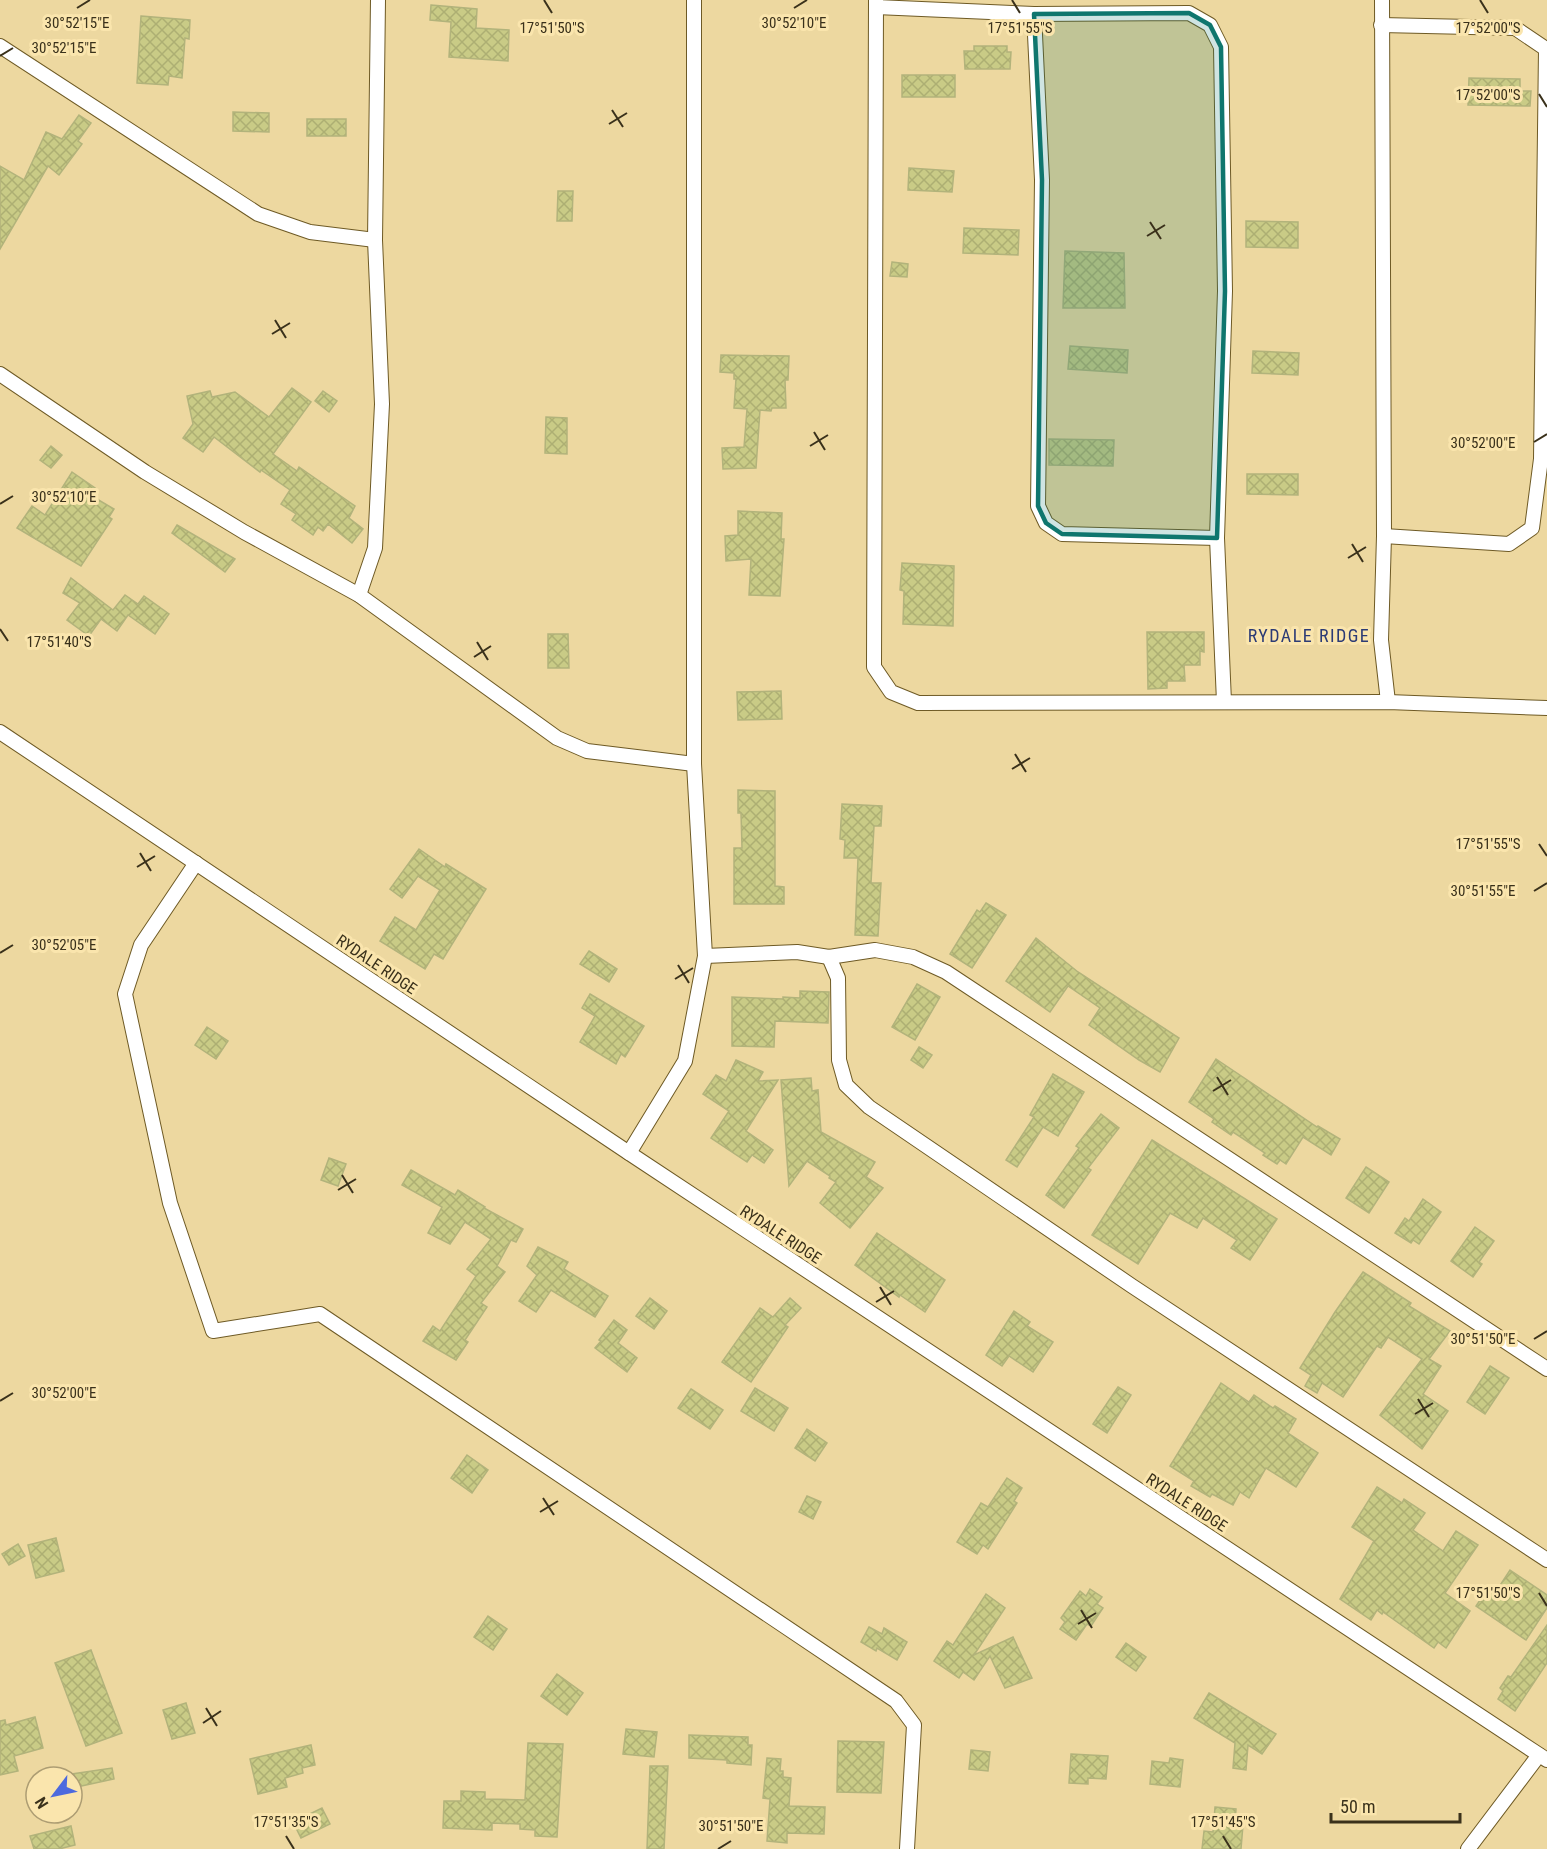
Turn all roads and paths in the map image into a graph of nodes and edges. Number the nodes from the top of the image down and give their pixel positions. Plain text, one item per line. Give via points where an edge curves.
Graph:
1 (378, 0) edge
2 (694, 0) edge
3 (1382, 0) edge
4 (876, 3) edge
5 (1034, 14) junction
6 (1381, 25) junction
7 (0, 46) edge
8 (375, 240) junction
9 (0, 374) edge
10 (1384, 536) junction
11 (1217, 538) junction
12 (359, 595) junction
13 (1224, 702) junction
14 (1389, 702) junction
15 (1547, 708) edge
16 (0, 732) edge
17 (694, 764) junction
18 (196, 863) junction
19 (705, 956) junction
20 (829, 957) junction
21 (629, 1153) junction
22 (1547, 1369) edge
23 (1547, 1560) edge
24 (1543, 1757) edge
25 (907, 1849) edge
26 (1467, 1849) edge

1 - 8 street
2 - 17 street
3 - 6 street
4 - 5 street
4 - 13 street via 874,668 891,692 918,703
5 - 11 street via 1042,180 1038,506 1046,523 1062,534
5 - 11 street via 1189,13 1210,25 1221,47 1225,291
6 - 10 street
6 - 10 street via 1515,28 1546,49 1541,459 1532,528 1509,544
7 - 8 street via 258,214 310,232
8 - 12 street via 382,404 375,548
9 - 12 street via 145,472
10 - 14 street via 1381,640
11 - 13 street
12 - 17 street via 557,738 587,752
13 - 14 street
14 - 15 street
16 - 18 street, RYDALE RIDGE
17 - 19 street
18 - 21 street, RYDALE RIDGE
18 - 25 street via 141,945 125,994 170,1203 213,1331 320,1314 897,1701 914,1725
19 - 20 street via 797,952
19 - 21 street via 685,1061
20 - 22 street via 875,950 913,957 946,972
20 - 23 street via 838,978 839,1060 843,1077 868,1107
21 - 24 street, RYDALE RIDGE
24 - 26 street

